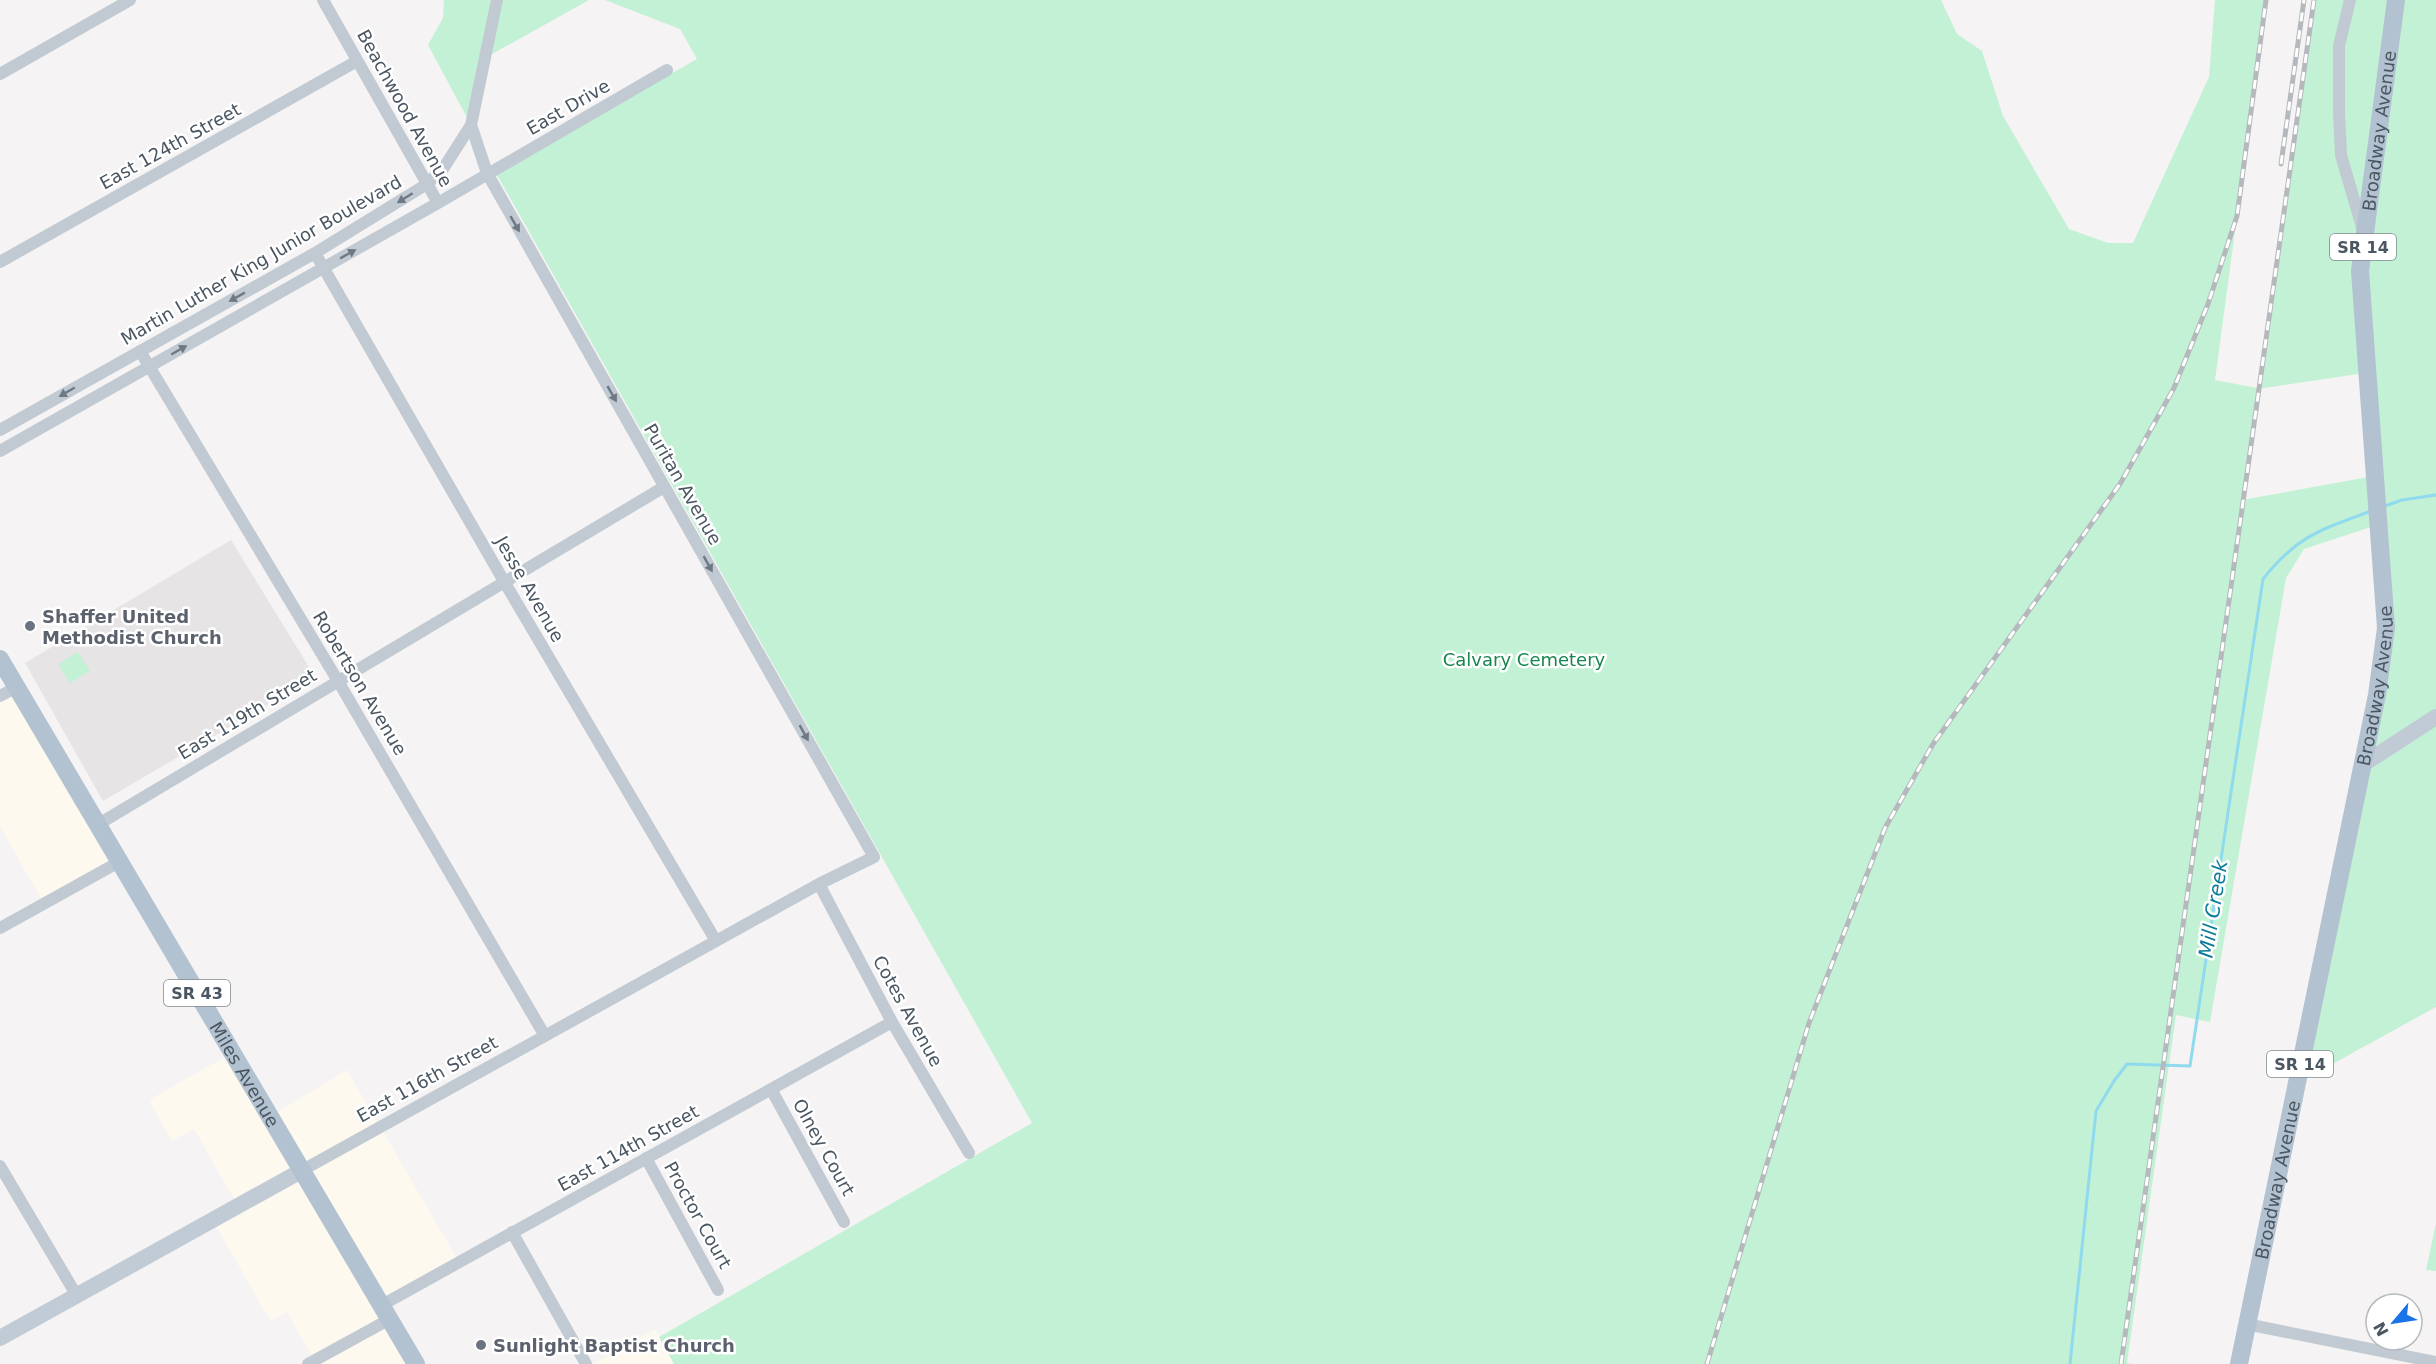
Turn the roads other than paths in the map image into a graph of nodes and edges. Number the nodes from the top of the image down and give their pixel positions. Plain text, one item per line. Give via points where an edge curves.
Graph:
1 (130, 0) edge
2 (323, 0) edge
3 (497, 0) edge
4 (2350, 0) edge
5 (2396, 0) edge
6 (357, 61) junction
7 (667, 70) dead end
8 (0, 74) edge
9 (471, 125) junction
10 (487, 173) junction
11 (427, 184) junction
12 (438, 203) junction
13 (2364, 234) junction
14 (315, 253) junction
15 (0, 262) edge
16 (323, 268) junction
17 (140, 351) junction
18 (149, 367) junction
19 (0, 430) edge
20 (0, 451) edge
21 (664, 487) junction
22 (505, 583) junction
23 (0, 659) edge
24 (338, 681) junction
25 (17, 687) junction
26 (0, 696) edge
27 (2436, 717) edge
28 (2362, 765) junction
29 (97, 825) junction
30 (874, 858) joint
31 (119, 862) junction
32 (819, 884) junction
33 (0, 928) edge
34 (716, 941) junction
35 (892, 1022) junction
36 (545, 1036) junction
37 (771, 1089) junction
38 (969, 1153) dead end
39 (646, 1158) junction
40 (0, 1166) edge
41 (301, 1172) junction
42 (844, 1222) dead end
43 (512, 1232) junction
44 (718, 1290) dead end
45 (77, 1296) junction
46 (386, 1312) junction
47 (2246, 1324) junction
48 (0, 1338) edge
49 (2436, 1362) edge
50 (308, 1364) edge
51 (416, 1364) edge
52 (586, 1364) edge
53 (2238, 1364) edge

1 - 8 street
2 - 6 street, Beachwood Avenue
3 - 9 street, Martin Luther King Junior Boulevard
4 - 13 street via 2339,46 2341,155
5 - 13 main road, Broadway Avenue / SR 14
6 - 11 street, Beachwood Avenue
6 - 15 street, East 124th Street
7 - 10 street, East Drive
9 - 10 street, Puritan Avenue
9 - 11 street, Martin Luther King Junior Boulevard via 443,169
10 - 12 street, Martin Luther King Junior Boulevard
10 -> 21 street, Puritan Avenue
11 - 12 street, Beachwood Avenue
11 -> 14 street, Martin Luther King Junior Boulevard
16 -> 12 street, Martin Luther King Junior Boulevard
13 - 28 main road, Broadway Avenue / SR 14 via 2360,271 2386,628
14 - 16 street, Jesse Avenue
14 -> 17 street, Martin Luther King Junior Boulevard
18 -> 16 street, Martin Luther King Junior Boulevard
16 - 22 street, Jesse Avenue
17 - 18 street, Robertson Avenue
17 -> 19 street, Martin Luther King Junior Boulevard
18 - 20 street, Martin Luther King Junior Boulevard
18 - 24 street, Robertson Avenue
21 - 22 street, East 119th Street
21 -> 30 street, Puritan Avenue
22 - 24 street, East 119th Street
22 - 34 street, Jesse Avenue
23 - 25 main road, Miles Avenue / SR 43
24 - 29 street, East 119th Street
24 - 36 street, Robertson Avenue
25 - 26 street
25 - 29 main road, Miles Avenue / SR 43
27 - 28 main road
28 - 47 main road, Broadway Avenue / SR 14
29 - 31 main road, Miles Avenue / SR 43
30 - 32 street, East 116th Street
31 - 33 street
31 - 41 main road, Miles Avenue / SR 43
32 - 34 street, East 116th Street
32 - 35 street, Cotes Avenue
34 - 36 street, East 116th Street
35 - 37 street, East 114th Street
35 - 38 street, Cotes Avenue
36 - 41 street, East 116th Street
37 - 39 street, East 114th Street
37 - 42 street, Olney Court
39 - 43 street, East 114th Street
39 - 44 street, Proctor Court
40 - 45 street
41 - 45 main road, East 116th Street
41 - 46 main road, Miles Avenue / SR 43
43 - 46 street, East 114th Street
43 - 52 street
45 - 48 main road, East 116th Street
46 - 50 street, East 114th Street
46 - 51 main road, Miles Avenue / SR 43
47 - 49 street
47 - 53 main road, Broadway Avenue / SR 14

